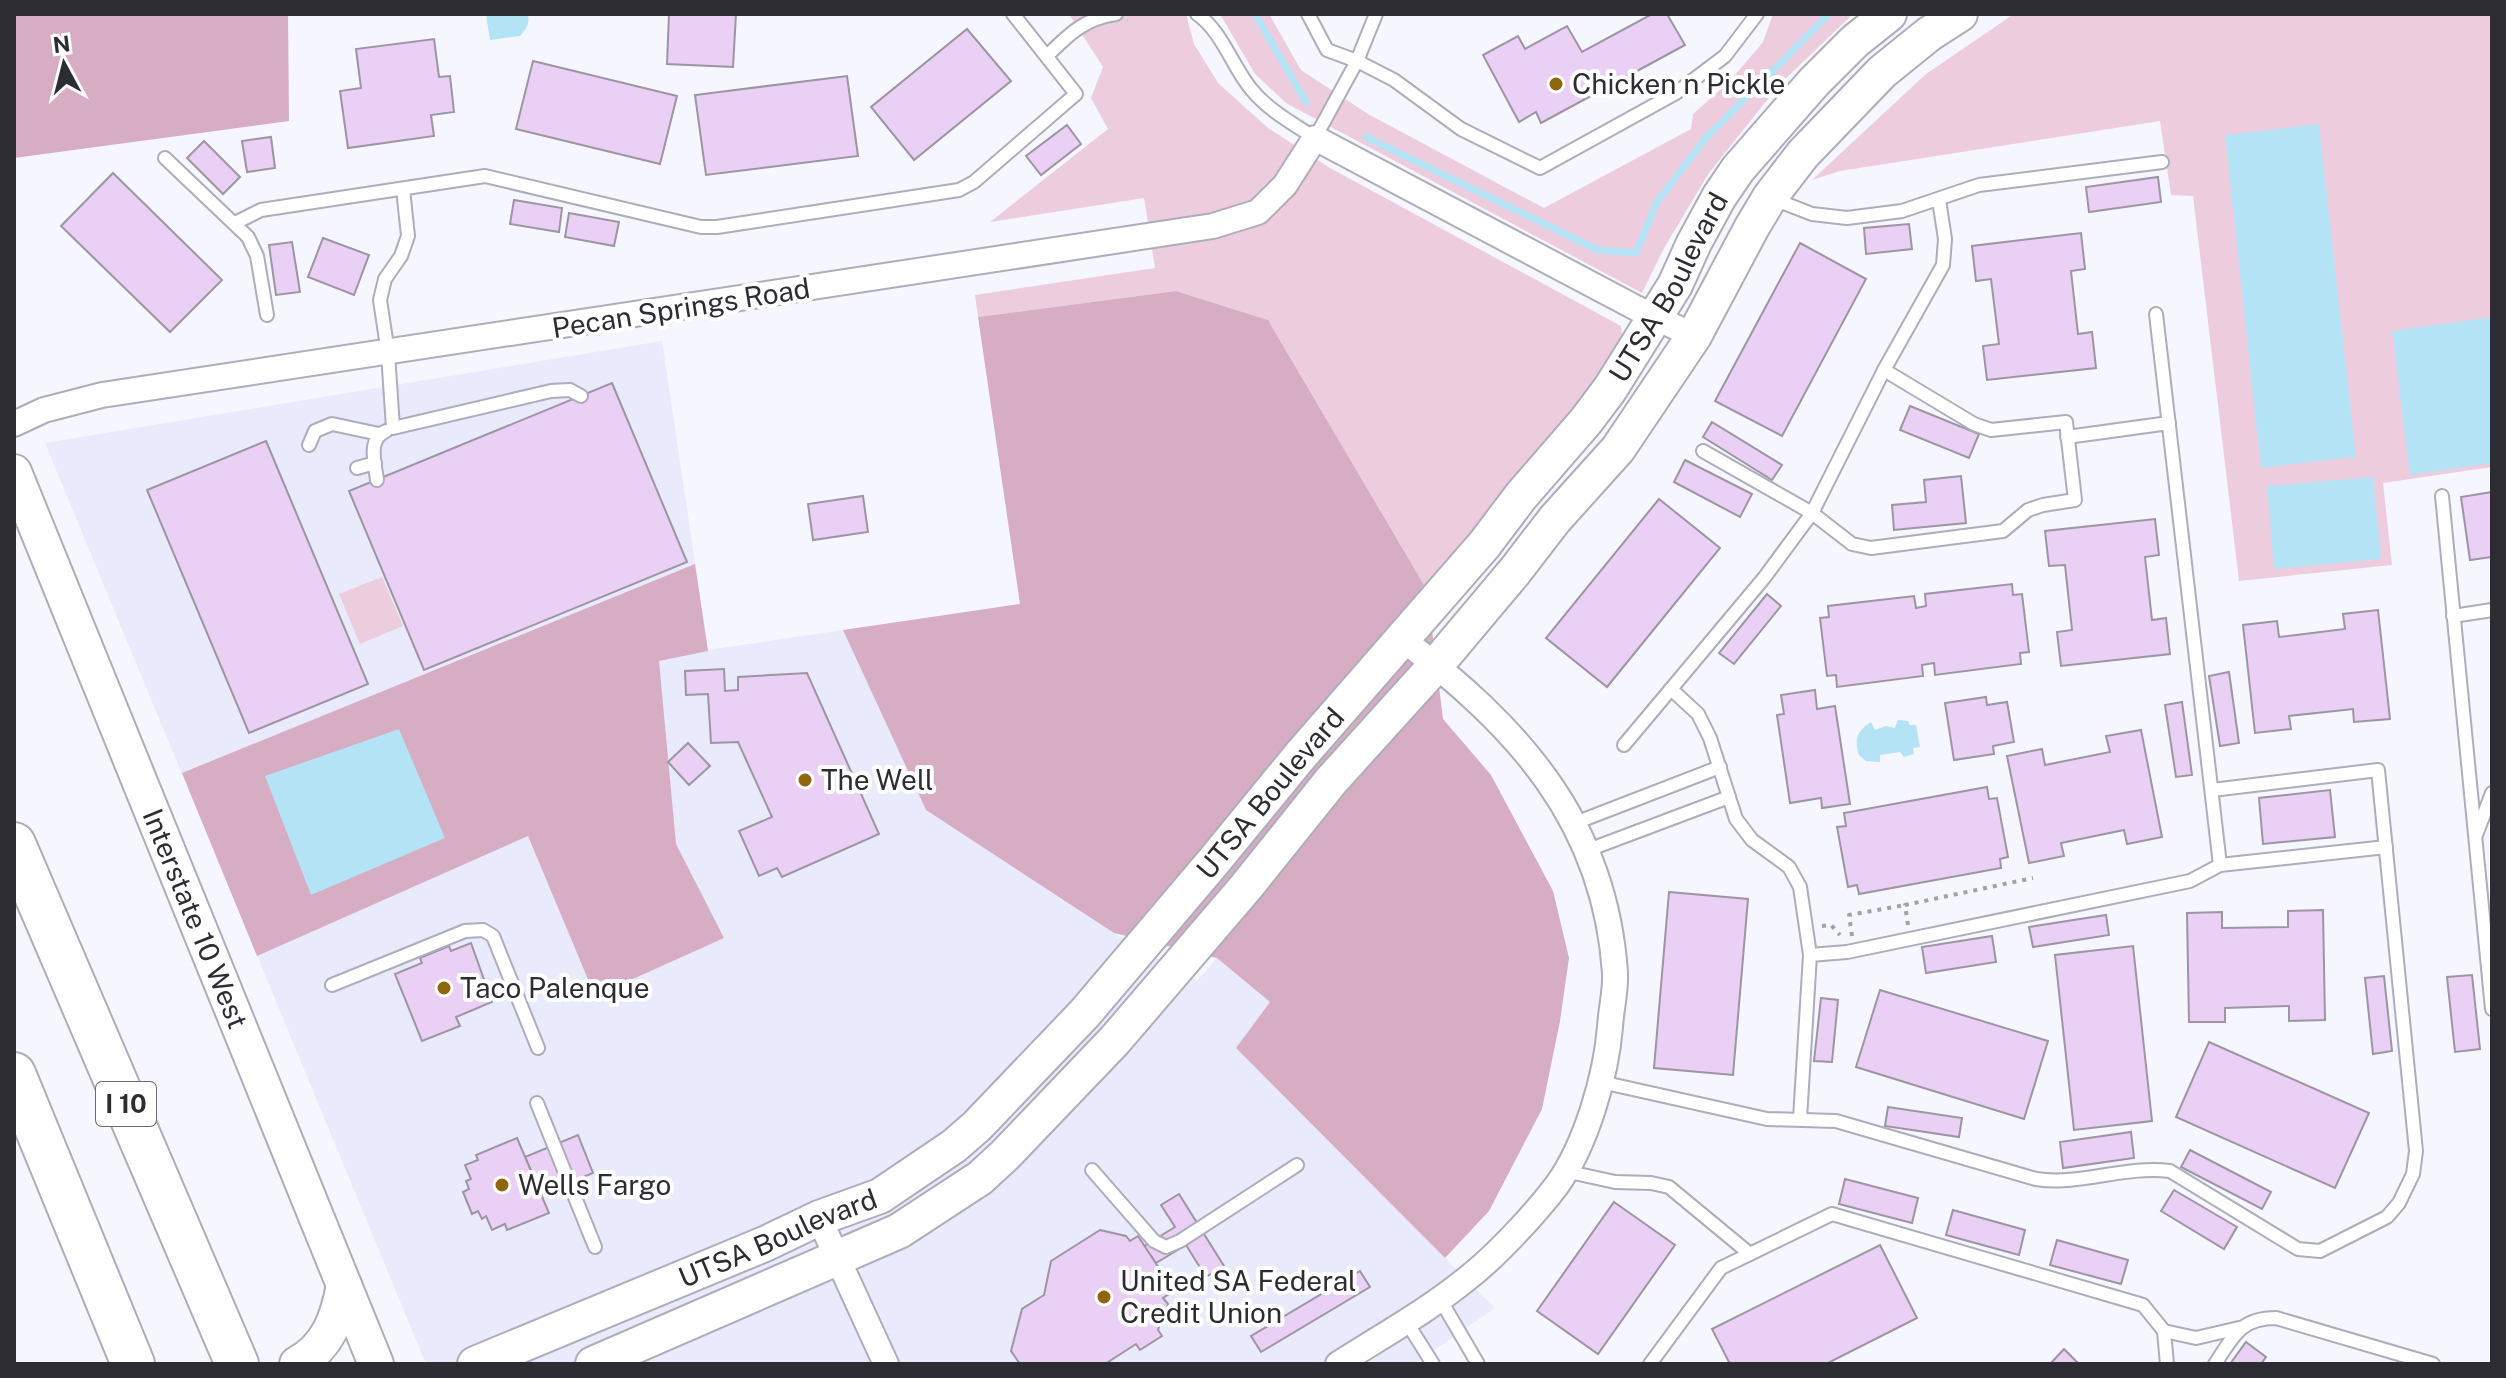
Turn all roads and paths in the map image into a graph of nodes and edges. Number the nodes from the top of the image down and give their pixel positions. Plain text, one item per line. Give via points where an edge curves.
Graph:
1 (1116, 14) edge
2 (1197, 14) edge
3 (1308, 14) edge
4 (1376, 14) edge
5 (1757, 14) edge
6 (1889, 14) edge
7 (1960, 14) edge
8 (1018, 16) edge
9 (1084, 18) edge
10 (1047, 56) junction
11 (1357, 61) junction
12 (1315, 138) junction
13 (165, 158) dead end
14 (2162, 162) dead end
15 (403, 189) junction
16 (1770, 197) junction
17 (1939, 200) junction
18 (235, 223) junction
19 (2156, 314) dead end
20 (267, 315) dead end
21 (1655, 317) junction
22 (1694, 336) junction
23 (388, 353) junction
24 (1884, 370) junction
25 (581, 396) dead end
26 (2169, 423) junction
27 (14, 424) edge
28 (393, 428) junction
29 (379, 434) junction
30 (2067, 437) junction
31 (309, 445) dead end
32 (1703, 451) dead end
33 (375, 463) junction
34 (357, 468) dead end
35 (14, 472) edge
36 (377, 480) dead end
37 (2442, 496) dead end
38 (1812, 513) junction
39 (2492, 610) edge
40 (2453, 616) junction
41 (1402, 639) junction
42 (1436, 665) junction
43 (1671, 689) junction
44 (1624, 745) dead end
45 (1720, 767) junction
46 (2212, 790) junction
47 (2492, 793) edge
48 (1729, 797) junction
49 (1575, 823) junction
50 (2475, 837) junction
51 (14, 844) edge
52 (2386, 847) junction
53 (1588, 850) junction
54 (2220, 865) junction
55 (2033, 878) dead end
56 (1905, 905) junction
57 (1806, 928) junction
58 (1911, 939) junction
59 (1810, 955) junction
60 (1133, 956) junction
61 (1164, 982) junction
62 (332, 985) dead end
63 (2492, 1009) edge
64 (538, 1048) dead end
65 (14, 1074) edge
66 (1601, 1082) junction
67 (537, 1103) dead end
68 (1800, 1119) junction
69 (1297, 1165) dead end
70 (1092, 1170) dead end
71 (1565, 1171) junction
72 (819, 1218) junction
73 (595, 1247) dead end
74 (1750, 1254) junction
75 (837, 1258) junction
76 (344, 1285) junction
77 (1440, 1299) junction
78 (1406, 1321) junction
79 (2239, 1328) junction
80 (2164, 1331) junction
81 (299, 1363) edge
82 (133, 1364) edge
83 (237, 1364) edge
84 (376, 1364) edge
85 (475, 1364) edge
86 (593, 1364) edge
87 (886, 1364) edge
88 (1338, 1364) edge
89 (1433, 1364) edge
90 (1478, 1364) edge
91 (1650, 1364) edge
92 (2167, 1364) edge
93 (2215, 1364) edge
94 (2433, 1364) edge

1 - 9 lane
2 - 12 lane via 1268,107
3 - 11 lane via 1327,50
4 - 11 lane
5 - 11 lane via 1725,56 1676,93 1540,168 1461,129 1394,80
6 - 21 main road, UTSA Boulevard via 1814,82 1738,169
7 - 16 main road, UTSA Boulevard via 1882,72 1803,154
8 - 10 lane
9 - 10 lane
10 - 15 lane via 1076,94 959,190 701,227 485,176
11 - 12 lane
12 - 21 street
12 - 23 street, Pecan Springs Road via 1285,185 1258,212 1213,226
13 - 18 lane
14 - 17 lane via 1979,185
15 - 18 lane via 261,210
15 - 23 lane via 408,236 380,300
16 - 17 lane via 1812,214 1847,218
16 - 22 main road, UTSA Boulevard
17 - 24 lane via 1943,265
18 - 20 lane via 257,256
19 - 26 lane
21 - 22 street
21 - 41 main road, UTSA Boulevard via 1586,421
22 - 42 main road, UTSA Boulevard via 1618,449
23 - 27 street, Pecan Springs Road via 102,395
23 - 28 lane
24 - 30 lane via 1991,430 2066,422
24 - 38 lane
25 - 28 lane via 570,390 551,391
26 - 30 lane
26 - 46 lane
28 - 29 lane
29 - 31 lane via 332,424 315,431
29 - 33 lane via 373,447
30 - 38 lane via 2075,500 2028,510 2003,531 1871,548 1852,544
32 - 38 lane
33 - 34 lane
33 - 36 lane
35 - 76 main road, Interstate 10 West
37 - 40 lane
38 - 43 lane
39 - 40 lane
40 - 50 lane
41 - 42 street
41 - 60 main road, UTSA Boulevard
42 - 49 street via 1522,745
42 - 61 main road, UTSA Boulevard via 1331,781
43 - 44 lane
43 - 45 lane via 1698,714
45 - 48 lane
45 - 49 lane
46 - 52 lane via 2378,770
46 - 54 lane
47 - 50 lane
48 - 53 lane
48 - 57 lane via 1736,819 1752,840 1789,867 1800,887
49 - 53 street
50 - 63 lane
51 - 83 highway, I 10
52 - 54 lane
52 - 68 lane via 2416,1151 2413,1174 2387,1217 2320,1251 2298,1249 2170,1171 2149,1168 2057,1182 1836,1121
53 - 66 street via 1609,920 1615,976
54 - 58 lane via 2190,881
55 - 56 path
56 - 57 path via 1849,915 1850,937 1842,937 1831,925
56 - 58 path
57 - 59 lane
58 - 59 lane
59 - 68 lane
60 - 61 street
60 - 72 main road, UTSA Boulevard via 1085,1013 954,1146 880,1196
61 - 75 main road, UTSA Boulevard via 980,1178 899,1231
62 - 64 lane via 465,931 483,930 493,936
65 - 82 highway
66 - 68 lane via 1767,1119
66 - 71 street
67 - 73 lane
69 - 70 lane via 1166,1247 1154,1241
71 - 74 lane via 1669,1187
71 - 77 street via 1472,1276
72 - 75 street
72 - 85 main road, UTSA Boulevard
74 - 80 lane via 1832,1214 2143,1305
74 - 91 lane via 1721,1268
75 - 86 main road, UTSA Boulevard
75 - 87 street
76 - 81 main road via 339,1315 329,1334
76 - 84 main road, Interstate 10 West
77 - 78 street
77 - 90 lane
78 - 88 street
78 - 89 lane
79 - 80 lane via 2196,1338
79 - 93 lane
79 - 94 lane via 2259,1318 2276,1318
80 - 92 lane

